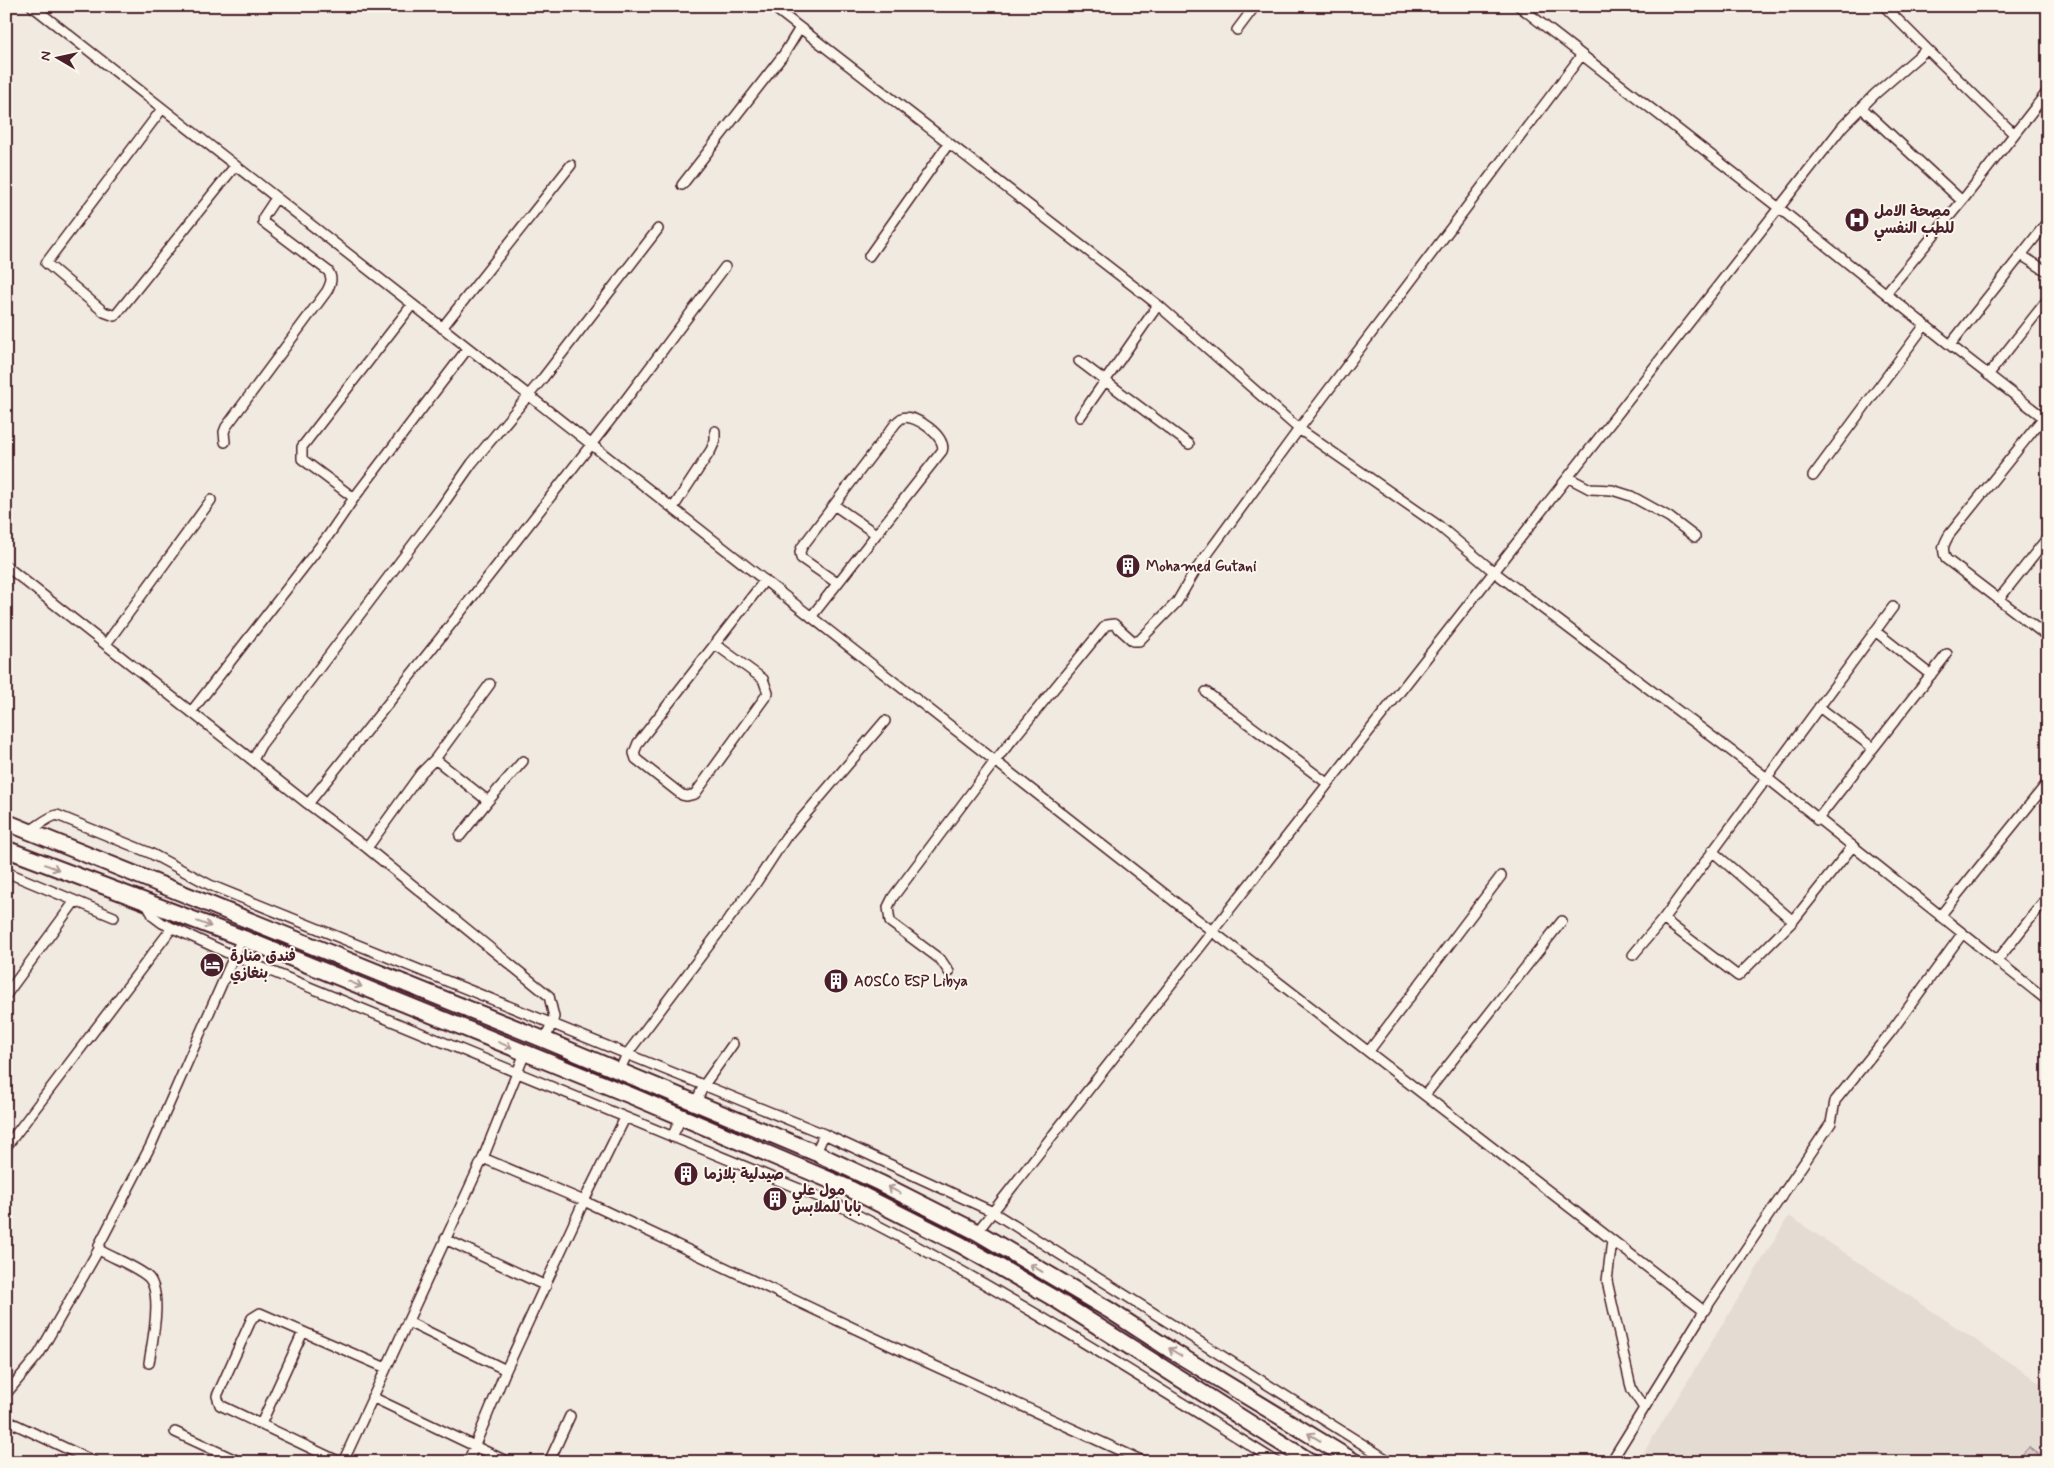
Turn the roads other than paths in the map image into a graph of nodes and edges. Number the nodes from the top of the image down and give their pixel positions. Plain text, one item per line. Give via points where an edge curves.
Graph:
1 (32, 6) edge
2 (772, 6) edge
3 (1255, 6) edge
4 (1519, 6) edge
5 (1884, 6) edge
6 (800, 28) junction
7 (1237, 30) dead end
8 (1927, 49) junction
9 (1581, 56) junction
10 (2048, 90) edge
11 (1862, 108) junction
12 (162, 109) junction
13 (2014, 134) junction
14 (949, 143) junction
15 (571, 165) dead end
16 (234, 166) junction
17 (682, 185) dead end
18 (276, 198) junction
19 (1962, 201) junction
20 (1779, 208) junction
21 (2048, 221) edge
22 (658, 229) dead end
23 (2021, 255) junction
24 (869, 256) dead end
25 (725, 267) dead end
26 (2048, 272) edge
27 (1886, 293) junction
28 (2048, 299) edge
29 (412, 305) junction
30 (1158, 305) junction
31 (1925, 325) junction
32 (442, 328) junction
33 (1950, 346) junction
34 (468, 348) junction
35 (1079, 361) dead end
36 (1988, 375) junction
37 (1105, 381) junction
38 (528, 396) junction
39 (1080, 417) dead end
40 (2046, 420) edge
41 (1299, 428) junction
42 (715, 431) dead end
43 (225, 442) dead end
44 (591, 443) junction
45 (1189, 444) dead end
46 (1813, 476) dead end
47 (1569, 478) junction
48 (354, 498) junction
49 (211, 500) dead end
50 (834, 505) junction
51 (673, 508) junction
52 (876, 534) junction
53 (1695, 537) dead end
54 (2048, 537) edge
55 (6, 566) edge
56 (1493, 571) junction
57 (765, 580) junction
58 (838, 584) junction
59 (1999, 599) junction
60 (1893, 607) dead end
61 (811, 616) junction
62 (1874, 631) junction
63 (2048, 636) edge
64 (106, 644) junction
65 (715, 644) junction
66 (1947, 654) dead end
67 (1930, 675) junction
68 (490, 684) dead end
69 (1206, 692) dead end
70 (1819, 707) junction
71 (191, 712) junction
72 (885, 721) dead end
73 (1873, 748) junction
74 (435, 759) junction
75 (253, 760) junction
76 (523, 761) dead end
77 (994, 761) junction
78 (1766, 778) junction
79 (2048, 782) edge
80 (1327, 783) junction
81 (488, 801) junction
82 (308, 804) junction
83 (1817, 820) junction
84 (6, 822) edge
85 (29, 831) junction
86 (460, 836) dead end
87 (1852, 846) junction
88 (367, 848) junction
89 (6, 849) edge
90 (1712, 850) junction
91 (6, 872) edge
92 (1501, 876) dead end
93 (2048, 896) edge
94 (75, 901) junction
95 (146, 903) junction
96 (1940, 916) junction
97 (114, 917) dead end
98 (1662, 919) junction
99 (1562, 921) dead end
100 (1793, 921) junction
101 (172, 928) junction
102 (1212, 931) junction
103 (1962, 934) junction
104 (242, 938) junction
105 (1633, 955) dead end
106 (234, 956) junction
107 (1997, 961) junction
108 (949, 972) dead end
109 (6, 995) edge
110 (2048, 1000) edge
111 (553, 1023) junction
112 (545, 1040) junction
113 (733, 1044) dead end
114 (1369, 1051) junction
115 (526, 1053) junction
116 (627, 1054) junction
117 (619, 1072) junction
118 (516, 1074) junction
119 (704, 1085) junction
120 (1425, 1095) junction
121 (694, 1104) junction
122 (625, 1118) junction
123 (681, 1118) junction
124 (767, 1122) junction
125 (824, 1134) junction
126 (672, 1137) junction
127 (6, 1146) edge
128 (816, 1153) junction
129 (483, 1158) junction
130 (584, 1201) junction
131 (991, 1211) junction
132 (977, 1232) junction
133 (445, 1240) junction
134 (1612, 1240) junction
135 (99, 1250) junction
136 (546, 1286) junction
137 (1704, 1310) junction
138 (408, 1322) junction
139 (303, 1332) junction
140 (150, 1363) dead end
141 (386, 1368) junction
142 (506, 1370) junction
143 (6, 1394) edge
144 (372, 1397) junction
145 (1644, 1408) junction
146 (570, 1416) dead end
147 (6, 1420) edge
148 (260, 1424) junction
149 (175, 1432) dead end
150 (475, 1446) junction
151 (94, 1462) edge
152 (240, 1462) edge
153 (341, 1462) edge
154 (468, 1462) edge
155 (508, 1462) edge
156 (549, 1462) edge
157 (1145, 1462) edge
158 (1277, 1462) edge
159 (1311, 1462) edge
160 (1355, 1462) edge
161 (1391, 1462) edge
162 (1611, 1462) edge

1 - 12 street
2 - 6 street
3 - 7 street
4 - 9 street
5 - 8 street
6 - 14 street
6 - 17 street via 784,54
8 - 11 street
8 - 13 street
9 - 20 street
9 - 41 street
10 - 13 street
11 - 19 street
11 - 20 street
12 - 16 street
12 - 16 street via 46,263 104,312 115,316
13 - 19 street
14 - 24 street
14 - 30 street
15 - 32 street
16 - 18 street
18 - 29 street
18 - 43 street via 262,219 265,225 328,271 332,281 226,427
19 - 27 street
20 - 27 street
20 - 47 street
21 - 23 street
22 - 38 street
23 - 26 street
23 - 33 street
25 - 44 street
27 - 31 street
28 - 36 street
29 - 32 street
29 - 48 street via 302,447 302,459
30 - 37 street
30 - 41 street
31 - 33 street
31 - 46 street
32 - 34 street
33 - 36 street
34 - 38 street
34 - 48 street
35 - 37 street
36 - 40 street
37 - 39 street
37 - 45 street
38 - 44 street
38 - 75 street via 472,463
40 - 59 street via 1943,545 1946,559
41 - 56 street via 1439,526
41 - 77 street via 1195,571 1177,602 1139,640 1134,641 1114,624 1106,625
42 - 51 street via 711,450
44 - 51 street
44 - 82 street
47 - 53 street via 1590,489 1612,490 1630,496 1669,517
47 - 56 street
48 - 71 street
49 - 64 street
50 - 52 street
50 - 52 street via 896,423 902,418 918,420 936,434 944,447
50 - 58 street via 800,552 801,558
51 - 57 street
52 - 58 street
54 - 59 street
55 - 64 street
56 - 78 street
56 - 80 street
57 - 61 street
57 - 65 street
58 - 61 street
59 - 63 street
60 - 62 street
61 - 77 street
62 - 67 street
62 - 70 street
64 - 71 street
65 - 65 street via 638,743 634,753 644,766 688,796 695,794 768,693 763,679
66 - 67 street
67 - 73 street
68 - 74 street
69 - 80 street
70 - 73 street
70 - 78 street
71 - 75 street
72 - 116 street via 786,837
73 - 83 street
74 - 81 street
74 - 88 street via 421,773
75 - 82 street
76 - 81 street
77 - 102 street
77 - 108 street via 888,907 890,922 941,960
78 - 83 street
78 - 90 street
79 - 96 street
80 - 102 street
81 - 86 street
82 - 88 street
83 - 87 street
84 - 85 highway
85 - 111 street via 50,816 57,815 150,853 210,884
85 - 112 highway
87 - 96 street
87 - 100 street
88 - 111 street via 549,996
89 -> 95 highway
90 - 98 street
90 - 100 street
91 - 94 street
92 - 114 street
93 - 107 street
94 - 97 street
94 - 109 street
95 - 101 street via 154,917
95 -> 104 highway
96 - 103 street
98 - 100 street via 1738,976
98 - 105 street
99 - 120 street
101 - 106 street
101 - 127 street
102 - 114 street
102 - 131 street
103 - 107 street
103 - 137 street via 1890,1033 1835,1101 1832,1123
104 - 106 street
104 -> 115 highway
106 - 118 street
106 - 135 street via 151,1144
107 - 110 street
111 - 112 street
111 - 116 street
112 - 117 highway
113 - 119 street
114 - 120 street
115 - 118 street
115 - 123 highway
116 - 117 street
116 - 119 street
117 - 121 highway
118 - 122 street
118 - 129 street
119 - 121 street
119 - 124 street
120 - 134 street
121 - 124 highway
122 - 126 street
122 - 130 street
123 - 126 street
123 - 159 highway via 846,1187 961,1245 1099,1326
124 - 125 street
124 - 128 highway
125 - 128 street
125 - 131 street
126 - 158 street via 836,1204 901,1237 968,1274
132 -> 128 highway
129 - 130 street
129 - 133 street
130 - 136 street
130 - 157 street
131 - 132 street
131 - 161 street
160 -> 132 highway
133 - 136 street
133 - 138 street
134 - 137 street
134 - 145 street via 1607,1281 1632,1390
135 - 140 street via 148,1277 155,1288
135 - 143 street via 39,1354
136 - 142 street
137 - 145 street
138 - 141 street
138 - 142 street
139 - 141 street
139 - 148 street
139 - 148 street via 260,1313 252,1318 217,1396 220,1405
141 - 144 street
142 - 150 street
144 - 150 street
144 - 153 street
145 - 162 street
146 - 156 street
147 - 151 street
148 - 153 street
149 - 152 street
150 - 154 street
150 - 155 street

